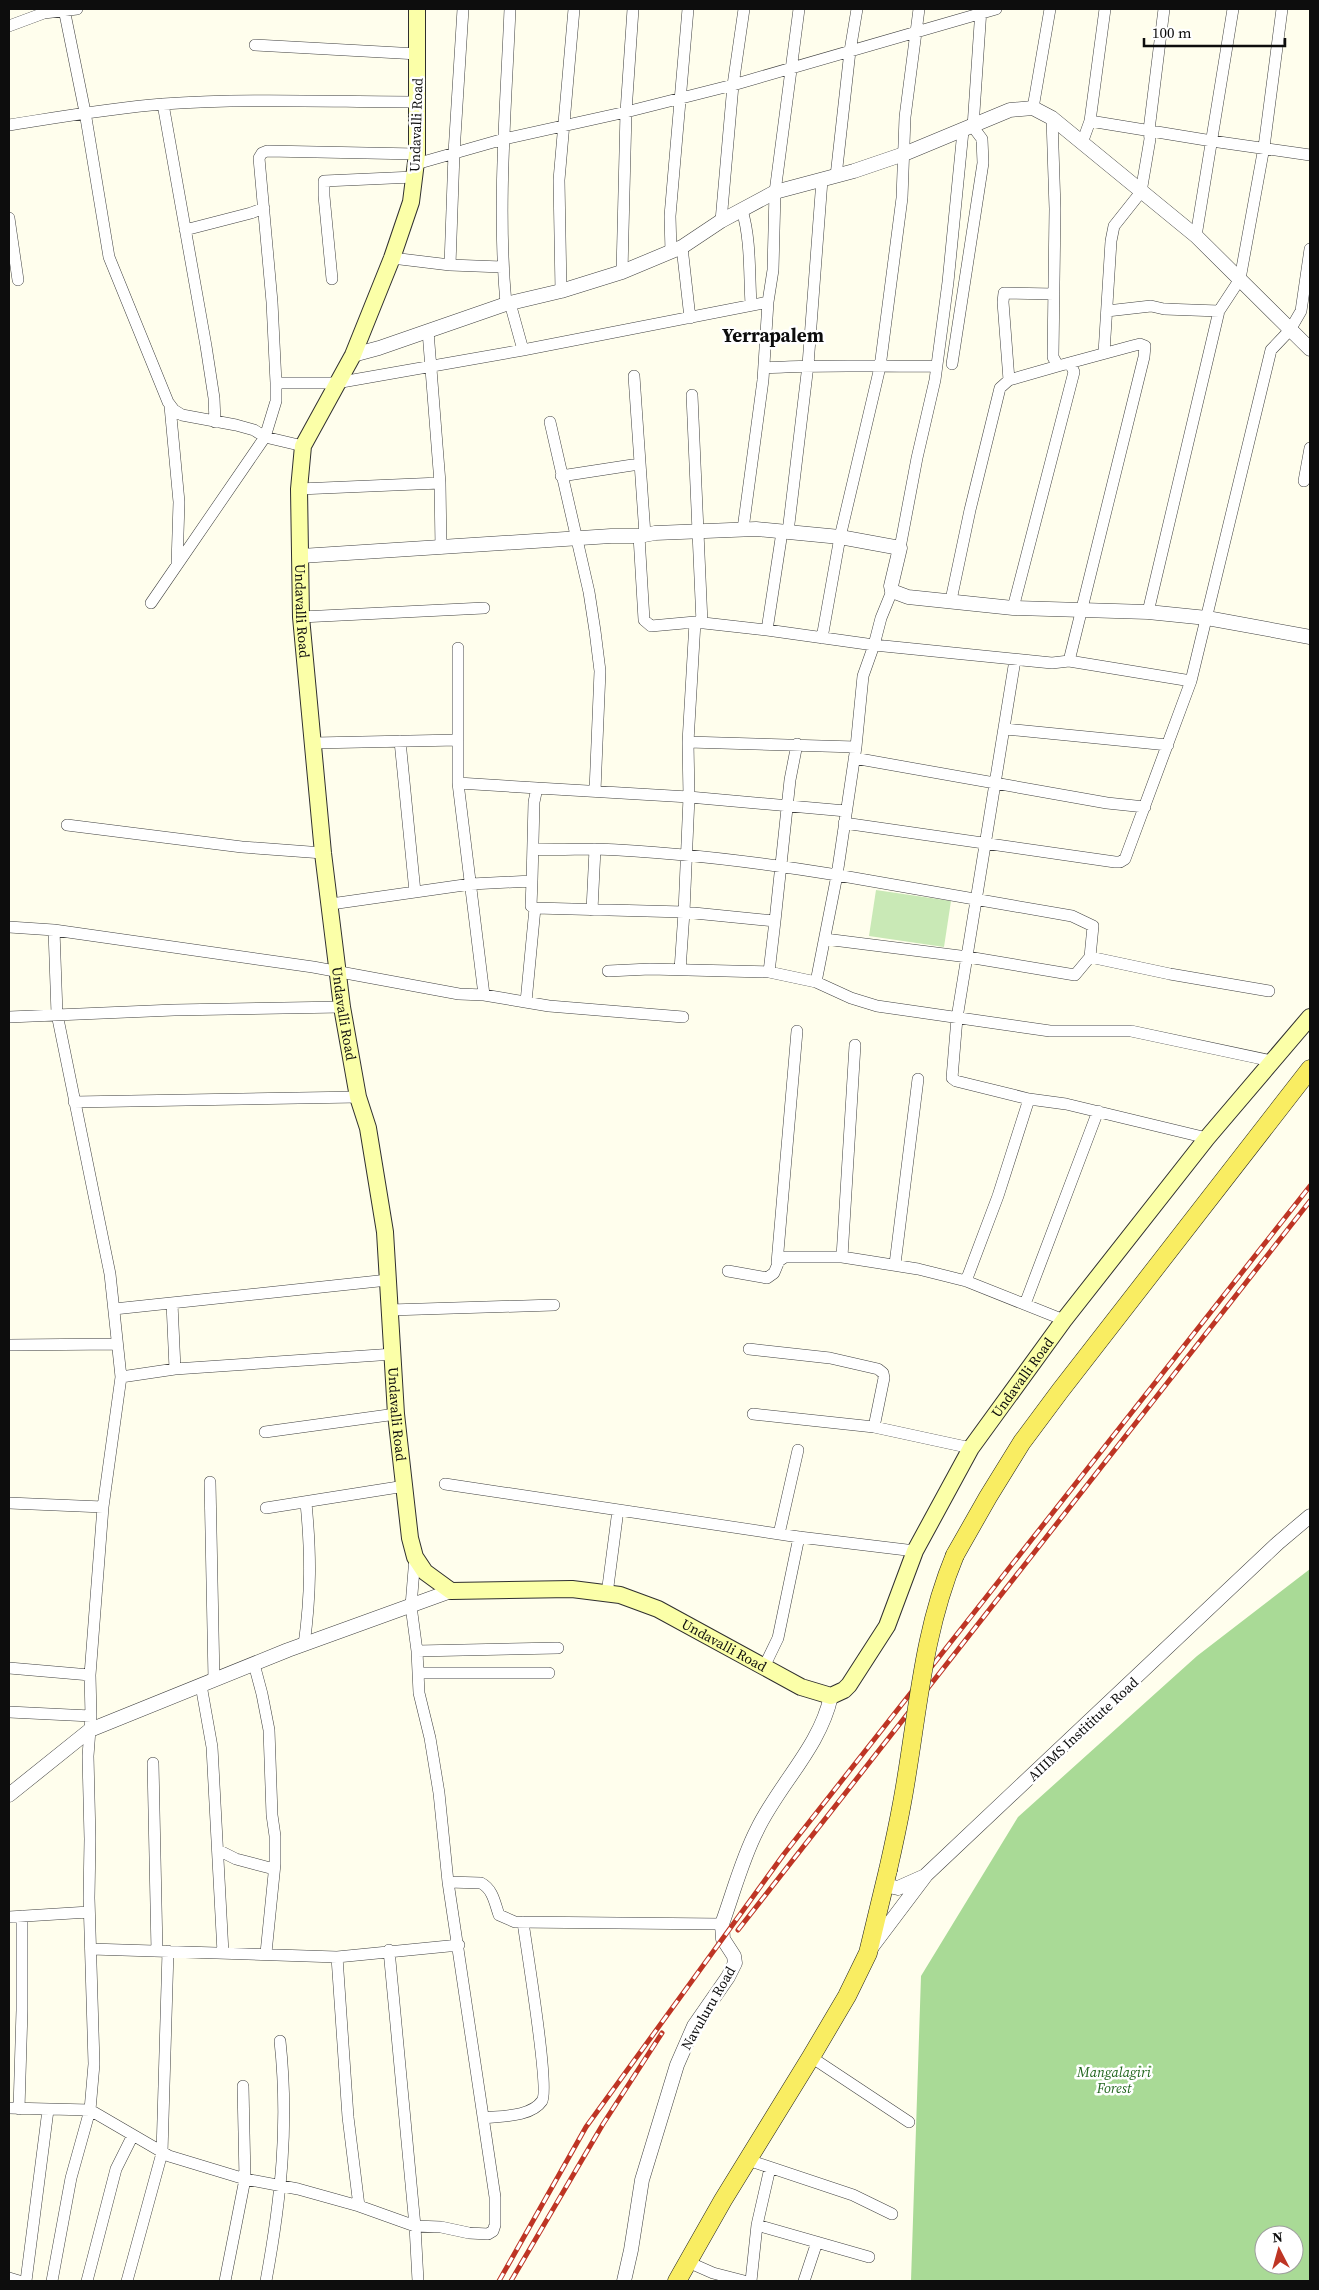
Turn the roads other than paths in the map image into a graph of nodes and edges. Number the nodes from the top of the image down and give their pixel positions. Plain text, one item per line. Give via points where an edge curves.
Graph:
1 (77, 9) edge
2 (417, 9) edge
3 (463, 9) edge
4 (510, 9) edge
5 (574, 9) edge
6 (633, 9) edge
7 (688, 9) edge
8 (744, 9) edge
9 (799, 9) edge
10 (857, 9) edge
11 (918, 9) edge
12 (996, 9) edge
13 (1050, 9) edge
14 (1105, 9) edge
15 (1164, 9) edge
16 (1233, 9) edge
17 (1282, 9) edge
18 (64, 10) edge
19 (43, 11) edge
20 (980, 11) edge
21 (9, 26) edge
22 (915, 32) junction
23 (255, 45) dead end
24 (850, 52) junction
25 (418, 54) junction
26 (790, 69) junction
27 (733, 85) junction
28 (679, 98) junction
29 (418, 102) junction
30 (163, 104) junction
31 (1034, 108) junction
32 (85, 112) junction
33 (626, 112) junction
34 (1052, 118) junction
35 (1090, 120) junction
36 (9, 125) edge
37 (564, 126) junction
38 (968, 129) junction
39 (1149, 130) junction
40 (504, 139) junction
41 (1212, 141) junction
42 (1082, 143) junction
43 (1264, 147) junction
44 (454, 153) junction
45 (904, 154) junction
46 (1310, 155) edge
47 (416, 165) junction
48 (836, 176) junction
49 (822, 180) junction
50 (775, 192) junction
51 (1141, 192) junction
52 (264, 208) junction
53 (742, 210) junction
54 (9, 218) edge
55 (721, 221) junction
56 (185, 230) junction
57 (1196, 236) junction
58 (1310, 248) edge
59 (676, 250) junction
60 (392, 258) junction
61 (450, 265) junction
62 (502, 267) junction
63 (622, 272) junction
64 (332, 279) dead end
65 (1240, 279) junction
66 (18, 280) dead end
67 (561, 291) junction
68 (1054, 294) junction
69 (768, 302) junction
70 (508, 304) junction
71 (751, 304) junction
72 (1107, 311) junction
73 (1219, 311) junction
74 (690, 318) junction
75 (1290, 330) junction
76 (428, 331) junction
77 (1310, 349) edge
78 (523, 350) junction
79 (1104, 353) junction
80 (353, 355) junction
81 (952, 364) dead end
82 (1064, 364) junction
83 (808, 365) junction
84 (936, 366) junction
85 (431, 367) junction
86 (880, 367) junction
87 (764, 368) junction
88 (634, 376) dead end
89 (1009, 380) junction
90 (276, 383) junction
91 (336, 383) junction
92 (692, 395) dead end
93 (170, 406) junction
94 (215, 422) junction
95 (550, 422) dead end
96 (266, 437) junction
97 (303, 446) junction
98 (1310, 448) edge
99 (639, 464) junction
100 (561, 476) junction
101 (1304, 480) dead end
102 (440, 483) junction
103 (299, 489) junction
104 (743, 529) junction
105 (700, 531) junction
106 (785, 532) junction
107 (642, 535) junction
108 (840, 536) junction
109 (577, 539) junction
110 (441, 548) junction
111 (900, 548) junction
112 (301, 556) junction
113 (177, 565) junction
114 (892, 591) junction
115 (951, 600) junction
116 (151, 603) dead end
117 (484, 608) dead end
118 (1013, 608) junction
119 (1082, 612) junction
120 (1148, 612) junction
121 (301, 617) junction
122 (1207, 618) junction
123 (698, 622) junction
124 (767, 630) junction
125 (1310, 637) edge
126 (822, 638) junction
127 (874, 645) junction
128 (458, 648) dead end
129 (1015, 660) junction
130 (1069, 662) junction
131 (1191, 681) junction
132 (1005, 730) junction
133 (458, 740) junction
134 (400, 741) junction
135 (688, 742) junction
136 (314, 743) junction
137 (797, 744) junction
138 (1168, 745) junction
139 (855, 752) junction
140 (458, 783) junction
141 (996, 784) junction
142 (537, 788) junction
143 (595, 791) junction
144 (689, 797) junction
145 (789, 806) junction
146 (1145, 807) junction
147 (846, 811) junction
148 (844, 823) junction
149 (67, 825) dead end
150 (984, 843) junction
151 (534, 849) junction
152 (595, 849) junction
153 (324, 853) junction
154 (687, 857) junction
155 (780, 865) junction
156 (837, 875) junction
157 (532, 881) junction
158 (471, 884) junction
159 (415, 892) junction
160 (978, 901) junction
161 (331, 904) junction
162 (535, 908) junction
163 (592, 910) junction
164 (684, 912) junction
165 (776, 921) junction
166 (9, 927) edge
167 (54, 930) junction
168 (825, 939) junction
169 (968, 957) junction
170 (1090, 957) junction
171 (680, 970) junction
172 (608, 971) dead end
173 (338, 972) junction
174 (769, 972) junction
175 (816, 982) junction
176 (1269, 991) dead end
177 (484, 995) junction
178 (526, 1002) junction
179 (342, 1007) junction
180 (57, 1014) junction
181 (9, 1017) edge
182 (684, 1017) dead end
183 (1310, 1017) edge
184 (957, 1018) junction
185 (796, 1031) dead end
186 (854, 1045) dead end
187 (1272, 1061) junction
188 (1310, 1069) edge
189 (918, 1079) dead end
190 (358, 1098) junction
191 (1029, 1099) junction
192 (74, 1102) junction
193 (1098, 1111) junction
194 (1207, 1138) junction
195 (842, 1257) junction
196 (778, 1263) junction
197 (895, 1264) junction
198 (728, 1271) dead end
199 (388, 1280) junction
200 (966, 1281) junction
201 (172, 1303) junction
202 (1025, 1304) junction
203 (554, 1305) dead end
204 (114, 1309) junction
205 (390, 1310) junction
206 (1064, 1320) junction
207 (117, 1344) junction
208 (9, 1345) edge
209 (749, 1349) dead end
210 (394, 1354) junction
211 (175, 1370) junction
212 (120, 1377) junction
213 (396, 1414) junction
214 (753, 1414) dead end
215 (874, 1427) junction
216 (265, 1432) dead end
217 (971, 1448) junction
218 (798, 1450) dead end
219 (210, 1482) dead end
220 (445, 1484) dead end
221 (405, 1486) junction
222 (9, 1502) edge
223 (306, 1503) junction
224 (103, 1507) junction
225 (266, 1508) dead end
226 (618, 1510) junction
227 (1310, 1516) edge
228 (779, 1534) junction
229 (799, 1537) junction
230 (915, 1551) junction
231 (415, 1557) junction
232 (451, 1591) junction
233 (607, 1594) junction
234 (411, 1606) junction
235 (304, 1645) junction
236 (558, 1648) dead end
237 (417, 1651) junction
238 (254, 1664) junction
239 (764, 1667) junction
240 (9, 1668) edge
241 (419, 1673) junction
242 (549, 1673) dead end
243 (90, 1675) junction
244 (207, 1682) junction
245 (831, 1696) junction
246 (9, 1712) edge
247 (91, 1716) junction
248 (90, 1730) junction
249 (153, 1763) dead end
250 (9, 1795) edge
251 (218, 1850) junction
252 (274, 1869) junction
253 (926, 1875) junction
254 (887, 1876) junction
255 (448, 1882) junction
256 (89, 1912) junction
257 (22, 1916) junction
258 (9, 1917) edge
259 (523, 1922) junction
260 (722, 1924) junction
261 (459, 1945) junction
262 (91, 1949) junction
263 (389, 1950) junction
264 (162, 1951) junction
265 (868, 1952) junction
266 (223, 1953) junction
267 (266, 1953) junction
268 (337, 1957) junction
269 (280, 2041) dead end
270 (811, 2058) junction
271 (243, 2086) dead end
272 (14, 2108) edge
273 (48, 2110) junction
274 (90, 2110) junction
275 (484, 2118) junction
276 (909, 2122) dead end
277 (132, 2137) junction
278 (162, 2153) junction
279 (748, 2160) junction
280 (770, 2168) junction
281 (245, 2179) junction
282 (281, 2186) junction
283 (359, 2206) junction
284 (892, 2214) dead end
285 (757, 2224) junction
286 (415, 2226) junction
287 (817, 2242) junction
288 (869, 2257) dead end
289 (688, 2262) junction
290 (9, 2278) edge
291 (19, 2281) edge
292 (26, 2281) edge
293 (52, 2281) edge
294 (86, 2281) edge
295 (127, 2281) edge
296 (224, 2281) edge
297 (266, 2281) edge
298 (418, 2281) edge
299 (624, 2281) edge
300 (677, 2281) edge
301 (744, 2281) edge
302 (751, 2281) edge
303 (804, 2281) edge

1 - 18 street
2 - 25 main road, Undavalli Road
3 - 44 street
4 - 40 street
5 - 37 street
6 - 33 street
7 - 28 street
8 - 27 street
9 - 26 street
10 - 24 street
11 - 22 street
12 - 20 street
13 - 31 street
14 - 35 street
15 - 39 street
16 - 41 street
17 - 43 street
18 - 19 street
18 - 32 street
19 - 21 street
20 - 22 street
20 - 38 street
22 - 24 street
22 - 45 street
23 - 25 street
24 - 26 street
24 - 48 street
25 - 29 main road, Undavalli Road
26 - 27 street
26 - 50 street
27 - 28 street
27 - 55 street
28 - 33 street
28 - 59 street via 670,216
29 - 30 street via 247,100
29 - 47 main road, Undavalli Road
30 - 32 street
30 - 56 street
31 - 34 street
31 - 38 street via 1010,110
32 - 36 street
32 - 93 street via 109,257
33 - 37 street
33 - 63 street
34 - 42 street
34 - 68 street
35 - 39 street
35 - 42 street
37 - 40 street
37 - 67 street via 559,180
38 - 45 street
38 - 81 street via 982,139 981,180
38 - 84 street
39 - 41 street
39 - 51 street
40 - 44 street
40 - 62 street
41 - 43 street
41 - 57 street
42 - 51 street
43 - 46 street
43 - 65 street
44 - 47 street
44 - 61 street
45 - 48 street
45 - 86 street via 902,198
47 - 52 street via 264,152 260,158
47 - 60 main road, Undavalli Road via 410,202
47 - 64 street via 324,181
48 - 49 street
49 - 50 street
49 - 83 street
50 - 53 street
50 - 69 street via 773,270
51 - 57 street
51 - 72 street via 1114,226
52 - 56 street
52 - 90 street
53 - 55 street
53 - 71 street via 746,225
54 - 66 street
55 - 59 street
56 - 94 street via 214,398
57 - 65 street
58 - 75 street via 1301,311
59 - 63 street
59 - 74 street
60 - 61 street
60 - 80 main road, Undavalli Road
61 - 62 street
62 - 70 street
63 - 67 street
65 - 73 street
65 - 75 street
67 - 70 street
68 - 82 street via 1053,357
68 - 89 street via 1004,293
69 - 71 street
69 - 87 street
70 - 76 street
70 - 78 street
71 - 74 street
72 - 73 street via 1151,306
72 - 79 street
73 - 120 street
74 - 78 street
75 - 77 street
75 - 122 street via 1271,350
76 - 80 street
76 - 85 street
78 - 85 street
79 - 82 street
79 - 119 street via 1140,344 1145,346
80 - 91 main road, Undavalli Road
82 - 89 street
82 - 118 street via 1074,372
83 - 86 street
83 - 87 street
83 - 106 street
84 - 86 street
84 - 111 street
85 - 91 street
85 - 102 street
86 - 108 street
87 - 104 street
88 - 99 street
89 - 115 street via 1000,388
90 - 91 street
90 - 96 street via 276,401
91 - 97 main road, Undavalli Road
92 - 105 street
93 - 94 street via 182,415
93 - 113 street via 179,502
94 - 96 street via 254,430
95 - 100 street
96 - 97 street
96 - 113 street
97 - 103 main road, Undavalli Road
98 - 101 street
99 - 100 street
99 - 107 street
100 - 109 street
102 - 103 street
102 - 110 street
103 - 112 main road, Undavalli Road
104 - 105 street
104 - 106 street
105 - 107 street
105 - 123 street
106 - 108 street
106 - 124 street
107 - 109 street
107 - 123 street via 645,622 651,626
108 - 111 street
108 - 126 street
109 - 110 street
109 - 143 street via 589,592 600,671
110 - 112 street
111 - 114 street
112 - 121 main road, Undavalli Road
113 - 116 street
114 - 115 street via 908,597
114 - 127 street
115 - 118 street
117 - 121 street
118 - 119 street
119 - 120 street
119 - 130 street
120 - 122 street
121 - 136 main road, Undavalli Road
122 - 125 street
122 - 131 street
123 - 124 street
123 - 135 street
124 - 126 street
126 - 127 street
127 - 129 street
127 - 139 street via 863,676
128 - 133 street
129 - 130 street via 1052,664
129 - 132 street
130 - 131 street
131 - 138 street
132 - 138 street
132 - 141 street
133 - 134 street
133 - 140 street
134 - 136 street
134 - 159 street
135 - 137 street
135 - 144 street
136 - 153 main road, Undavalli Road
137 - 139 street
137 - 145 street
138 - 146 street
139 - 141 street
139 - 147 street
140 - 142 street
140 - 158 street
141 - 146 street
141 - 150 street
142 - 143 street
142 - 151 street
143 - 144 street
144 - 145 street
144 - 154 street
145 - 147 street
145 - 155 street
146 - 150 street via 1125,859 1120,862
147 - 148 street
148 - 150 street
148 - 156 street
149 - 153 street via 242,847
150 - 160 street
151 - 152 street
151 - 157 street
152 - 154 street
152 - 163 street
153 - 161 main road, Undavalli Road
154 - 155 street
154 - 164 street
155 - 156 street
155 - 165 street
156 - 160 street
156 - 168 street
157 - 158 street
157 - 162 street via 530,901
158 - 159 street
158 - 177 street
159 - 161 street
160 - 169 street
160 - 170 street via 1072,916 1093,926
161 - 173 main road, Undavalli Road
162 - 163 street
162 - 178 street
163 - 164 street
164 - 165 street
164 - 171 street
165 - 174 street
166 - 167 street
167 - 173 street
167 - 180 street
168 - 169 street
168 - 175 street
169 - 170 street via 1076,975
169 - 184 street
170 - 176 street
171 - 172 street
171 - 174 street
173 - 177 street via 459,994
173 - 179 main road, Undavalli Road
174 - 175 street
175 - 184 street via 877,1006
177 - 178 street
178 - 182 street
179 - 180 street
179 - 190 main road, Undavalli Road
180 - 181 street
180 - 192 street
183 - 187 main road, Undavalli Road
184 - 187 street via 1050,1031 1131,1031
184 - 191 street via 953,1080
185 - 196 street
186 - 195 street
187 - 194 main road, Undavalli Road
188 - 254 main road, bridge via 1022,1442 955,1555 941,1589 930,1631
189 - 197 street
190 - 192 street
190 - 199 main road, Undavalli Road via 368,1128 378,1186
191 - 193 street
191 - 200 street
192 - 204 street via 110,1274
193 - 194 street
193 - 202 street
194 - 206 main road, Undavalli Road
195 - 196 street via 785,1258
195 - 197 street
196 - 198 street via 774,1274 767,1278
197 - 200 street
199 - 201 street
199 - 205 main road, Undavalli Road
200 - 202 street
201 - 204 street
201 - 211 street
202 - 206 street
203 - 205 street
204 - 207 street
205 - 210 main road, Undavalli Road
206 - 217 main road, Undavalli Road
207 - 208 street
207 - 212 street
209 - 215 street via 830,1358 878,1369 884,1378
210 - 211 street
210 - 213 main road, Undavalli Road
211 - 212 street
212 - 224 street
213 - 216 street
213 - 221 main road, Undavalli Road
214 - 215 street
215 - 217 street
217 - 230 main road, Undavalli Road
218 - 228 street
219 - 244 street
220 - 226 street
221 - 223 street
221 - 231 main road, Undavalli Road
222 - 224 street
223 - 225 street
223 - 235 street via 310,1603
224 - 243 street
226 - 228 street
226 - 233 street
227 - 253 street, AIIIMS Instititute Road
228 - 229 street
229 - 230 street
229 - 239 street via 778,1638
230 - 245 main road, Undavalli Road via 887,1626 849,1684
231 - 232 main road, Undavalli Road via 425,1572
231 - 234 street
232 - 233 main road, Undavalli Road via 572,1589
232 - 234 street
233 - 239 main road, Undavalli Road via 658,1609
234 - 235 street
234 - 237 street
235 - 238 street
236 - 237 street
237 - 241 street
238 - 244 street
238 - 252 street via 269,1730
239 - 245 main road, Undavalli Road via 801,1687
240 - 243 street
241 - 242 street
241 - 255 street
243 - 247 street
244 - 248 street
244 - 251 street
245 - 260 street via 827,1715 757,1830
246 - 247 street
247 - 248 street
248 - 250 street
248 - 256 street
249 - 264 street
251 - 252 street via 236,1859
251 - 266 street
252 - 267 street
253 - 254 street via 898,1888 889,1886
253 - 265 street, AIIIMS Instititute Road
254 - 265 main road
255 - 259 street via 485,1885 499,1915
255 - 261 street
256 - 257 street
256 - 262 street
257 - 258 street
257 - 272 street via 22,2010
259 - 260 street
259 - 275 street via 544,2096 542,2102 525,2112
260 - 299 street, Navuluru Road via 723,1939 735,1963 694,2026 677,2065 642,2180
261 - 263 street
261 - 275 street
262 - 264 street
262 - 274 street via 94,2064
263 - 268 street
263 - 286 street
264 - 266 street
264 - 278 street
265 - 270 main road
266 - 267 street
267 - 268 street
268 - 283 street via 348,2117
269 - 282 street via 285,2122
270 - 276 street
270 - 279 main road
271 - 281 street
272 - 273 street
273 - 274 street
273 - 292 street
274 - 277 street
274 - 293 street via 71,2178
275 - 286 street via 496,2197 497,2218 493,2231 482,2234 441,2226
277 - 278 street
277 - 294 street via 116,2169
278 - 281 street
278 - 295 street
279 - 280 street
279 - 289 main road
280 - 284 street via 853,2195
280 - 285 street
281 - 282 street
281 - 296 street
282 - 283 street
282 - 297 street
283 - 286 street
285 - 287 street
285 - 302 street
286 - 298 street
287 - 288 street
287 - 303 street
289 - 300 main road
289 - 301 street
290 - 291 street

